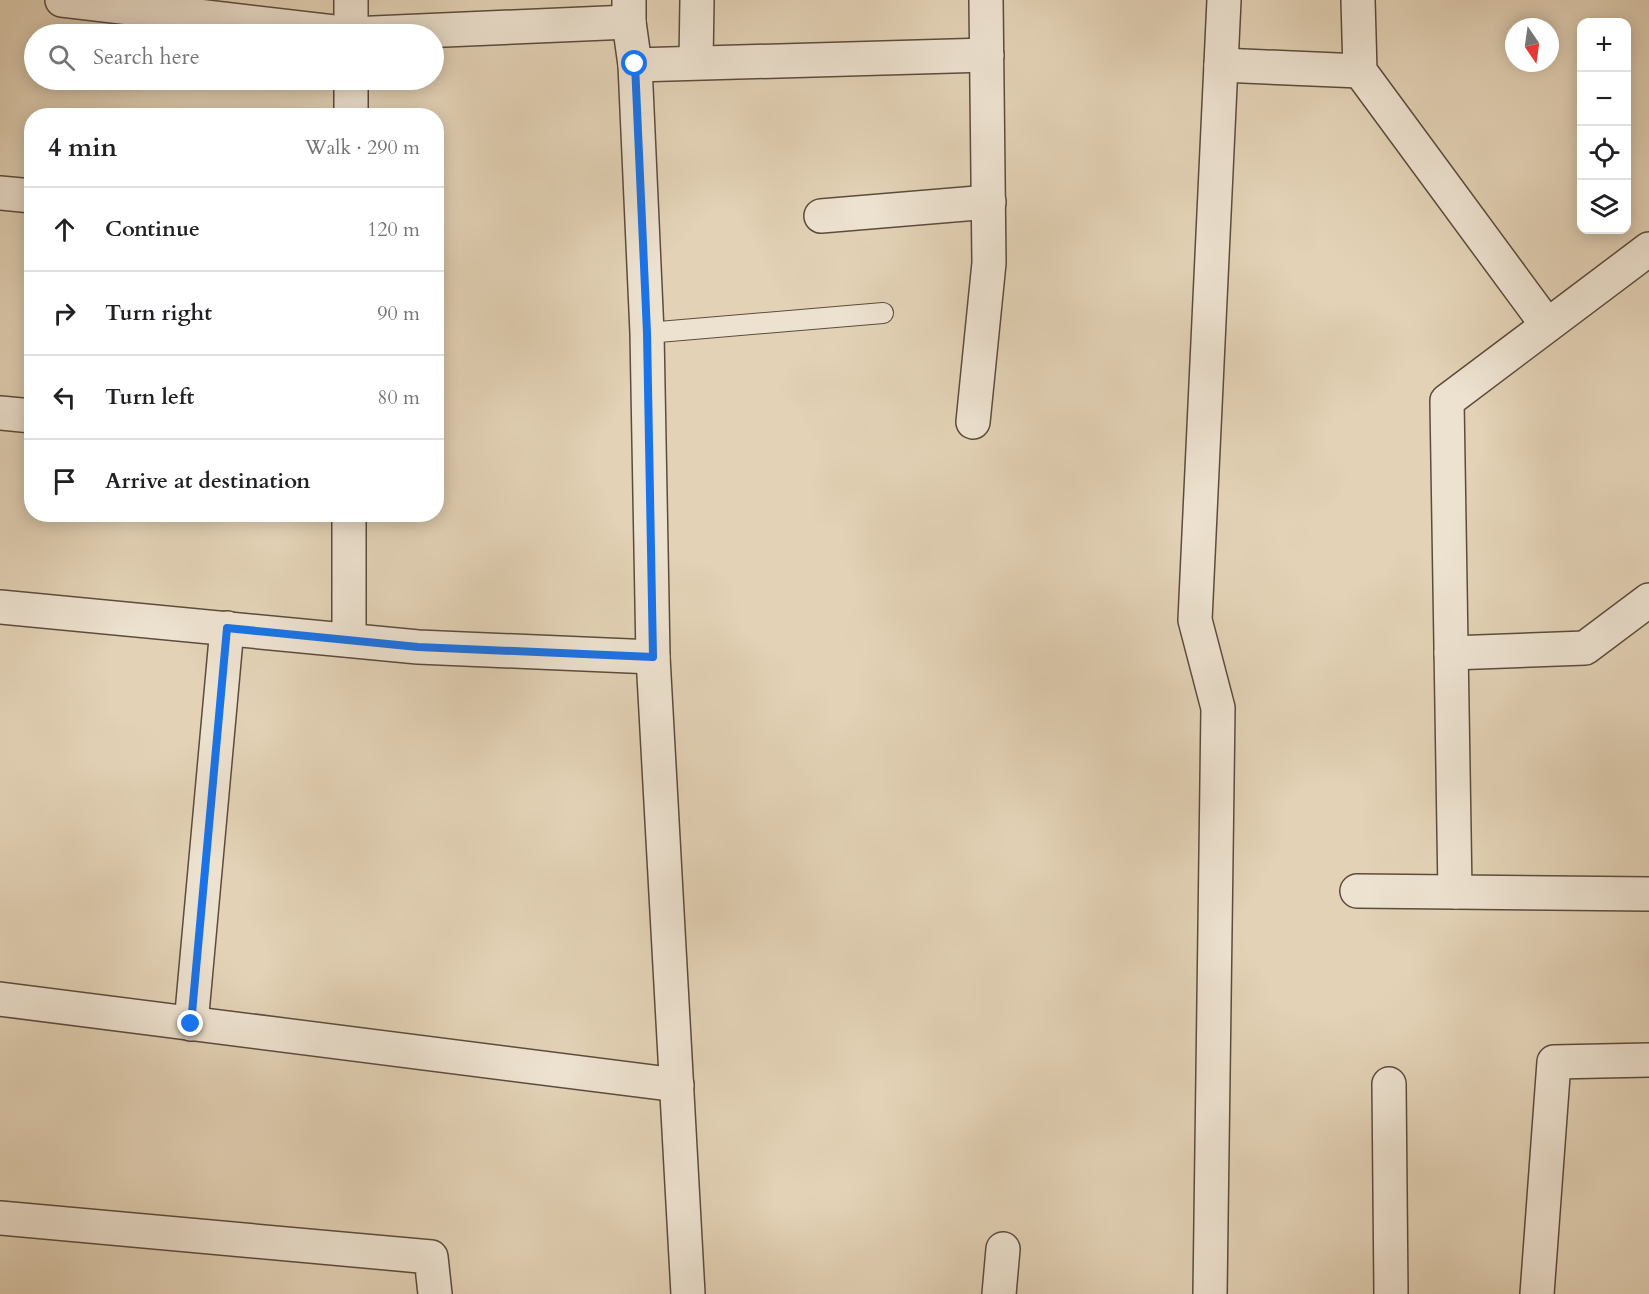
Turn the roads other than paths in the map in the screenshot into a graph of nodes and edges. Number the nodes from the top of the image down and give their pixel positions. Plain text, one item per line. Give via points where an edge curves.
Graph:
1 (62, 0) edge
2 (351, 0) edge
3 (698, 0) edge
4 (986, 0) edge
5 (1224, 0) edge
6 (1358, 0) edge
7 (629, 11) edge
8 (266, 24) edge
9 (351, 24) edge
10 (444, 26) edge
11 (987, 55) junction
12 (696, 62) junction
13 (635, 64) junction
14 (1221, 65) junction
15 (1360, 71) junction
16 (351, 90) edge
17 (351, 108) edge
18 (0, 193) edge
19 (24, 195) edge
20 (989, 202) junction
21 (821, 216) dead end
22 (1649, 249) edge
23 (883, 313) dead end
24 (1547, 325) junction
25 (647, 333) junction
26 (0, 413) edge
27 (24, 415) edge
28 (973, 422) dead end
29 (349, 522) edge
30 (1649, 600) edge
31 (0, 607) edge
32 (227, 628) junction
33 (349, 640) junction
34 (1451, 653) junction
35 (653, 657) junction
36 (1357, 891) dead end
37 (1455, 891) junction
38 (1649, 894) edge
39 (0, 999) edge
40 (191, 1024) junction
41 (1649, 1060) edge
42 (1389, 1084) dead end
43 (677, 1085) junction
44 (0, 1218) edge
45 (1003, 1249) dead end
46 (435, 1294) edge
47 (688, 1294) edge
48 (999, 1294) edge
49 (1210, 1294) edge
50 (1391, 1294) edge
51 (1537, 1294) edge

1 - 8 street
2 - 9 street
3 - 12 street
4 - 11 street
5 - 14 street
6 - 15 street
7 - 10 street
7 - 13 street
11 - 12 street
11 - 20 street
12 - 13 street
13 - 25 street
14 - 15 street
14 - 49 street via 1195,620 1218,708
15 - 24 street
16 - 17 street
18 - 19 street
20 - 21 street
20 - 28 street via 989,263
22 - 24 street
23 - 25 lane
24 - 34 street via 1447,401
25 - 35 street
26 - 27 street
29 - 33 street
30 - 34 street via 1585,648
31 - 32 street
32 - 33 street
32 - 40 street
33 - 35 street via 418,647
34 - 37 street
35 - 43 street
36 - 37 street
37 - 38 street
39 - 40 street
40 - 43 street
41 - 51 street via 1554,1062
42 - 50 street
43 - 47 street
44 - 46 street via 431,1257
45 - 48 street

